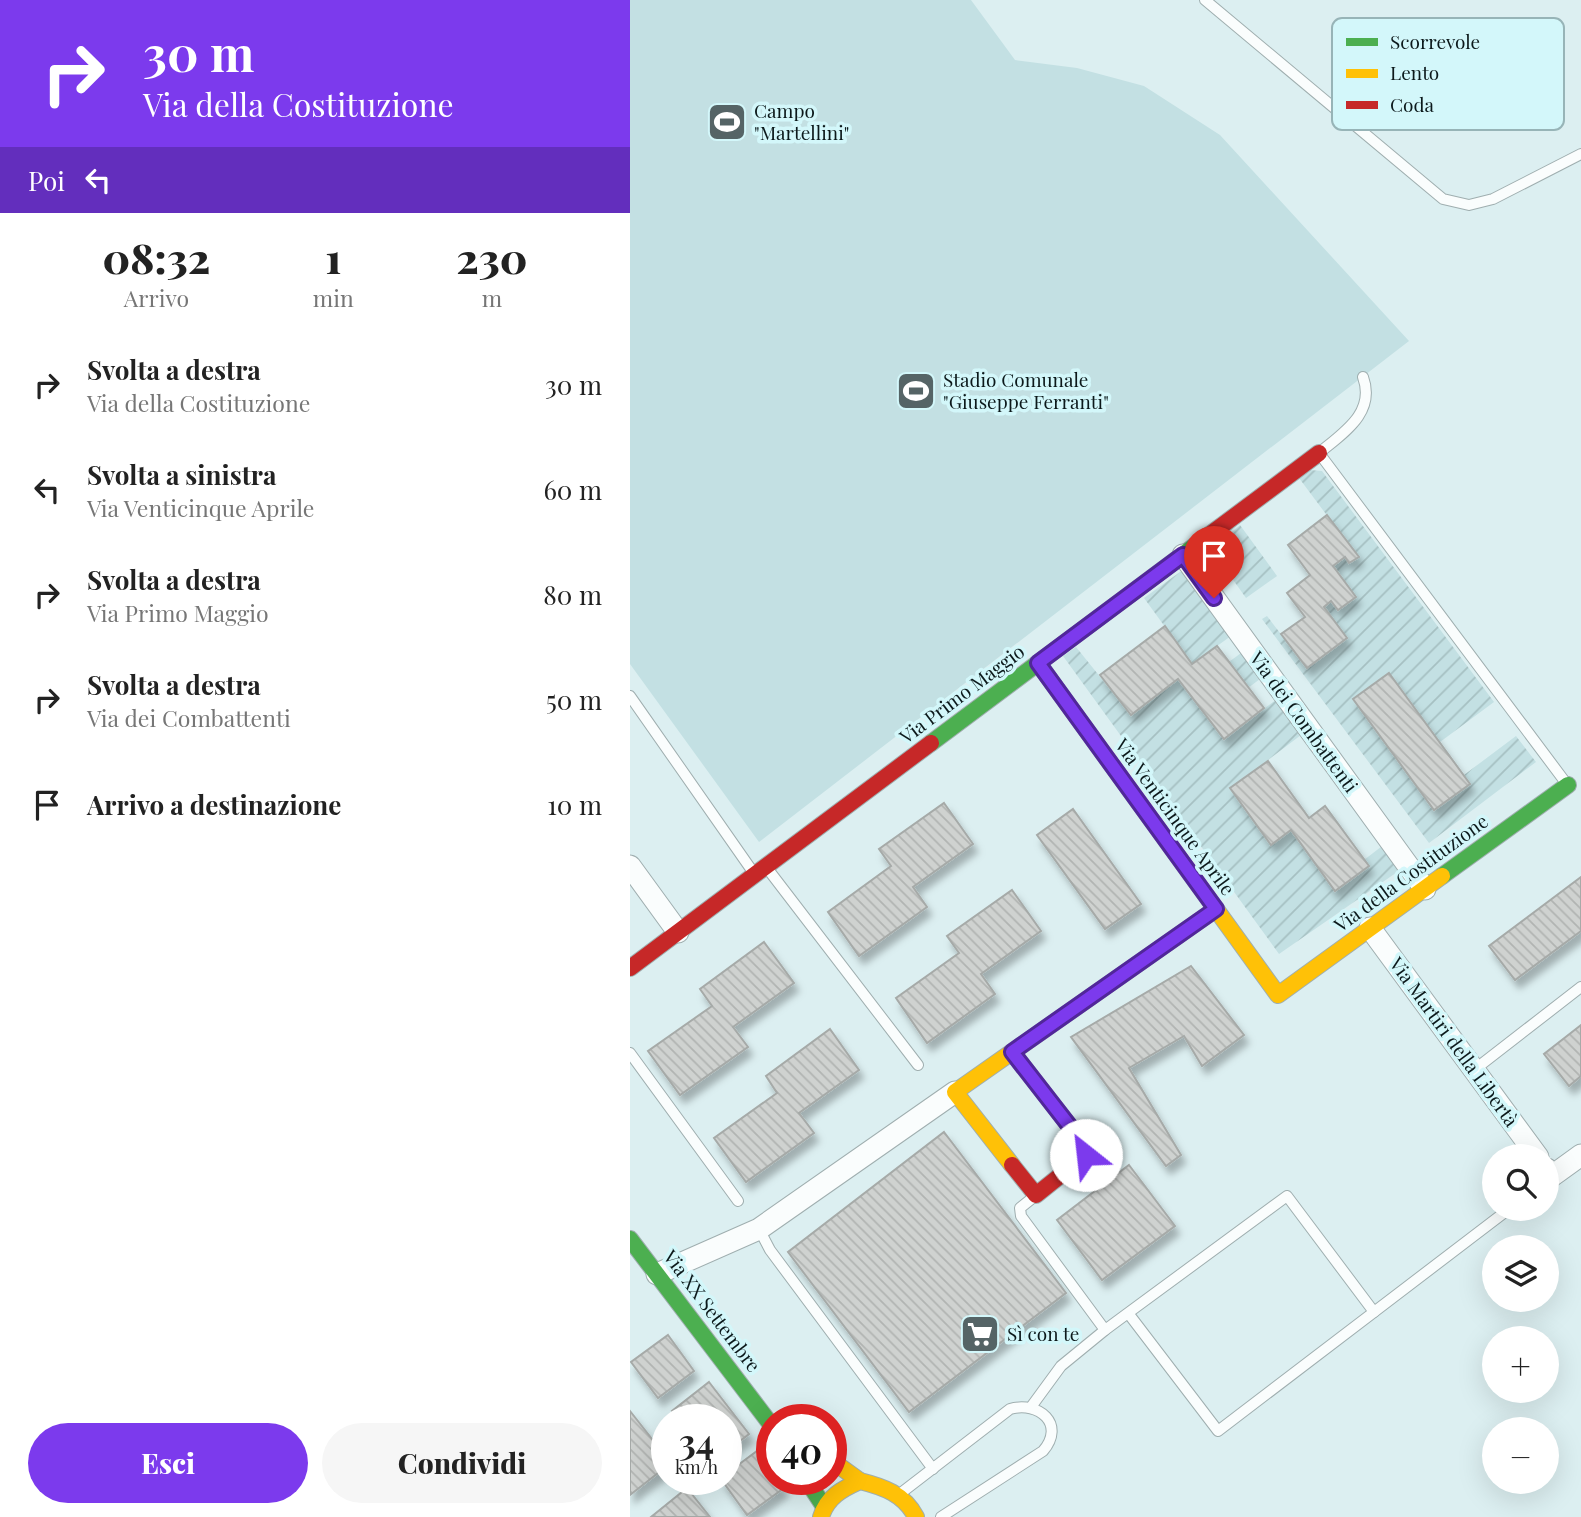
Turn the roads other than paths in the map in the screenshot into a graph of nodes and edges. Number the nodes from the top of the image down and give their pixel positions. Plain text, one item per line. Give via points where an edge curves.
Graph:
1 (1205, 0) edge
2 (1332, 106) edge
3 (1360, 130) edge
4 (1581, 154) edge
5 (1363, 377) dead end
6 (1319, 453) junction
7 (1183, 555) junction
8 (1038, 663) junction
9 (630, 696) edge
10 (1568, 785) joint
11 (630, 866) edge
12 (760, 871) junction
13 (1425, 889) junction
14 (1216, 909) junction
15 (1370, 928) junction
16 (678, 932) junction
17 (630, 968) edge
18 (1581, 987) edge
19 (1278, 995) joint
20 (1012, 1052) junction
21 (630, 1053) edge
22 (918, 1066) dead end
23 (1474, 1070) junction
24 (955, 1092) junction
25 (1528, 1144) edge
26 (1581, 1154) edge
27 (1559, 1168) edge
28 (1036, 1195) junction
29 (738, 1201) dead end
30 (1494, 1221) edge
31 (758, 1229) junction
32 (630, 1239) edge
33 (657, 1274) junction
34 (1374, 1312) junction
35 (1128, 1314) junction
36 (1105, 1330) junction
37 (757, 1404) edge
38 (1031, 1407) junction
39 (933, 1469) junction
40 (847, 1472) edge
41 (860, 1481) junction
42 (901, 1494) junction
43 (814, 1495) edge
44 (822, 1511) edge
45 (916, 1517) edge
46 (941, 1517) edge

1 - 2 lane
3 - 4 lane via 1443,199 1469,205 1493,200
5 - 6 lane via 1366,402 1357,421
6 - 7 street, Via Primo Maggio
6 - 10 lane
7 - 8 street, Via Primo Maggio
7 - 13 street, Via dei Combattenti
8 - 12 street, Via Primo Maggio
8 - 14 street, Via Venticinque Aprile
9 - 12 lane
10 - 13 street, Via della Costituzione
11 - 16 street
12 - 16 street, Via Primo Maggio
12 - 22 lane
13 - 15 street, Via della Costituzione
14 - 19 street, Via Venticinque Aprile
14 - 20 street
15 - 19 street, Via della Costituzione
15 - 23 street, Via Martiri della Libertà
16 - 17 street, Via Primo Maggio
18 - 23 lane
20 - 24 street
20 - 28 street via 1085,1146 1086,1155
21 - 29 lane
23 - 25 street, Via Martiri della Libertà
24 - 28 street
24 - 31 street
26 - 27 street
28 - 36 lane via 1020,1208 1021,1216
30 - 34 lane
31 - 33 street
31 - 39 lane
32 - 33 street, Via XX Settembre
33 - 37 street, Via XX Settembre
34 - 35 lane via 1287,1196
34 - 35 lane via 1217,1431
35 - 36 lane
36 - 38 lane via 1061,1366
38 - 39 lane via 1010,1409
38 - 46 lane via 1050,1421 1049,1444
39 - 42 lane
40 - 41 street
41 - 42 street
41 - 44 street via 833,1494
42 - 45 street
43 - 44 street

